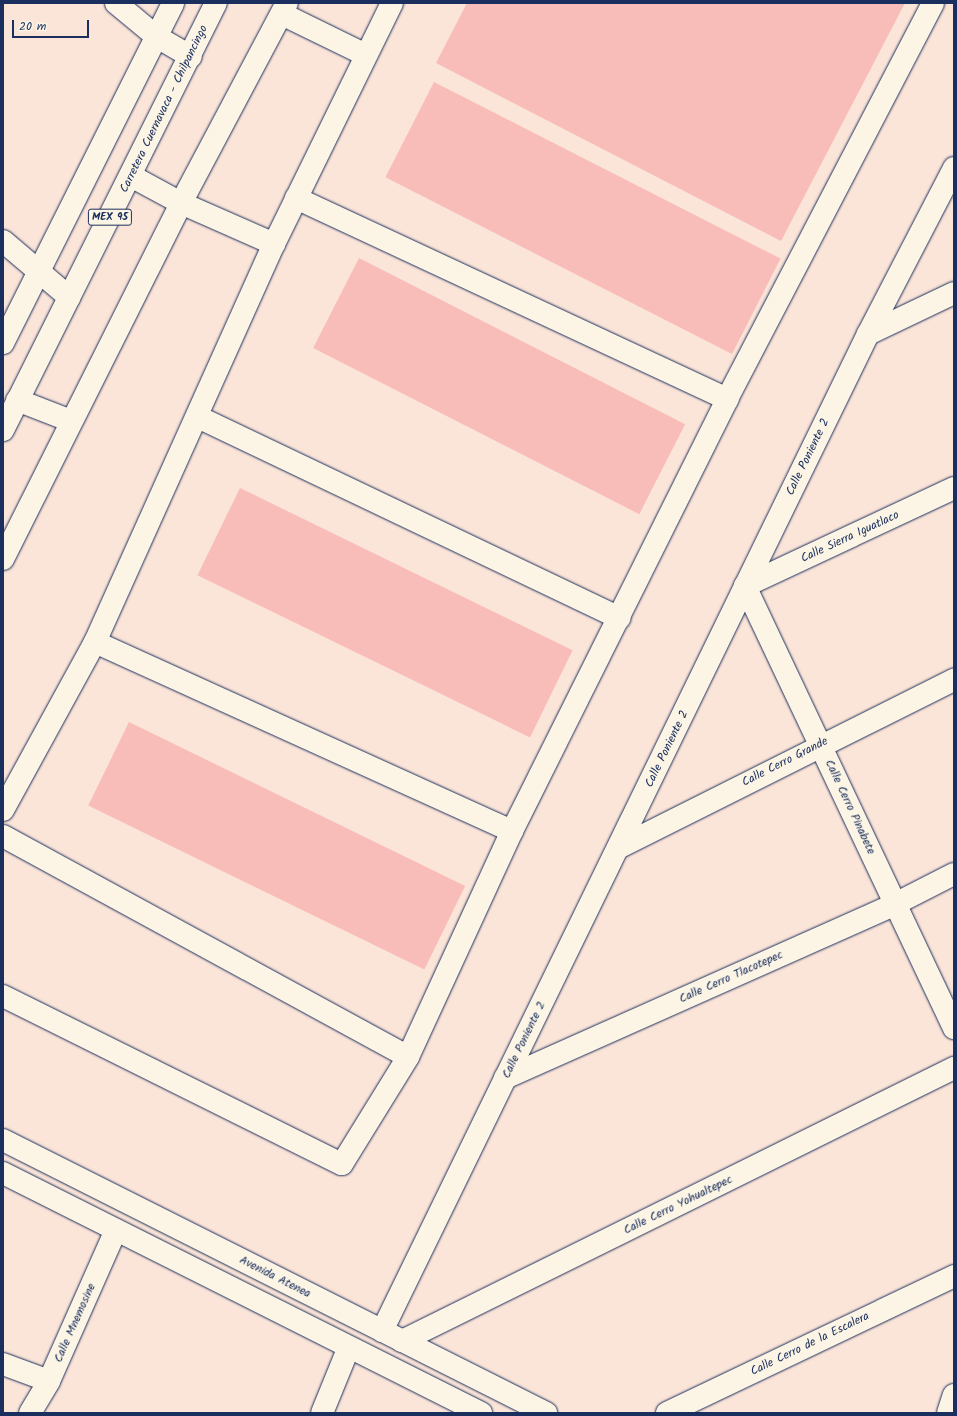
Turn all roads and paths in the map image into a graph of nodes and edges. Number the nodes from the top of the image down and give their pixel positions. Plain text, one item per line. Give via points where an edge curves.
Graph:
1 (116, 3) edge
2 (174, 3) edge
3 (216, 3) edge
4 (392, 3) edge
5 (933, 3) edge
6 (284, 8) edge
7 (157, 37) junction
8 (366, 55) junction
9 (191, 57) junction
10 (954, 168) edge
11 (131, 176) junction
12 (296, 198) junction
13 (181, 203) junction
14 (3, 241) edge
15 (274, 244) junction
16 (37, 272) junction
17 (954, 293) edge
18 (69, 297) junction
19 (868, 334) junction
20 (3, 342) edge
21 (727, 399) junction
22 (17, 400) junction
23 (198, 417) junction
24 (72, 422) junction
25 (3, 430) edge
26 (954, 488) edge
27 (3, 559) edge
28 (745, 586) junction
29 (619, 618) junction
30 (95, 642) junction
31 (954, 680) edge
32 (820, 744) junction
33 (3, 810) edge
34 (512, 831) junction
35 (3, 836) edge
36 (618, 848) junction
37 (954, 874) edge
38 (895, 904) junction
39 (3, 996) edge
40 (954, 1028) edge
41 (408, 1057) junction
42 (954, 1068) edge
43 (506, 1078) junction
44 (3, 1140) edge
45 (3, 1173) edge
46 (116, 1230) junction
47 (954, 1276) edge
48 (382, 1331) junction
49 (402, 1342) junction
50 (349, 1347) junction
51 (3, 1364) edge
52 (49, 1381) junction
53 (954, 1395) edge
54 (30, 1413) edge
55 (322, 1413) edge
56 (481, 1413) edge
57 (546, 1413) edge
58 (667, 1413) edge
59 (948, 1413) edge

1 - 7 street
2 - 7 street, MEX 95
3 - 9 street, Carretera Cuernavaca - Chilpancingo / MEX 95
4 - 8 street
5 - 21 street
6 - 8 street
6 - 13 street
7 - 9 street
7 - 16 street, MEX 95
8 - 12 street
9 - 11 street, Carretera Cuernavaca - Chilpancingo / MEX 95
10 - 19 street, Calle Poniente 2
11 - 13 street
11 - 18 street, Carretera Cuernavaca - Chilpancingo / MEX 95
12 - 15 street
12 - 21 street
13 - 15 street
13 - 24 street
14 - 16 street
15 - 23 street
16 - 18 street
16 - 20 street, MEX 95
17 - 19 street
18 - 22 street, Carretera Cuernavaca - Chilpancingo / MEX 95
19 - 28 street, Calle Poniente 2
21 - 29 street
22 - 24 street
22 - 25 street, Carretera Cuernavaca - Chilpancingo / MEX 95
23 - 29 street
23 - 30 street
24 - 27 street
26 - 28 street, Calle Sierra Iguatlaco
28 - 32 street, Calle Cerro Pinabete
28 - 36 street, Calle Poniente 2
29 - 34 street
30 - 33 street
30 - 34 street
31 - 32 street, Calle Cerro Grande
32 - 36 street, Calle Cerro Grande
32 - 38 street, Calle Cerro Pinabete
34 - 41 street
35 - 41 street
36 - 43 street, Calle Poniente 2
37 - 38 street, Calle Cerro Tlacotepec
38 - 40 street, Calle Cerro Pinabete
38 - 43 street, Calle Cerro Tlacotepec
39 - 41 street via 342,1164
42 - 49 street, Calle Cerro Yohualtepec
43 - 48 street, Calle Poniente 2
44 - 48 street, Avenida Atenea
45 - 46 street
46 - 50 street
46 - 52 street, Calle Mnemosine
47 - 58 street, Calle Cerro de la Escalera
48 - 49 street, Avenida Atenea
49 - 57 street, Avenida Atenea
50 - 55 street
50 - 56 street
51 - 52 street
52 - 54 street, Calle Mnemosine
53 - 59 street

